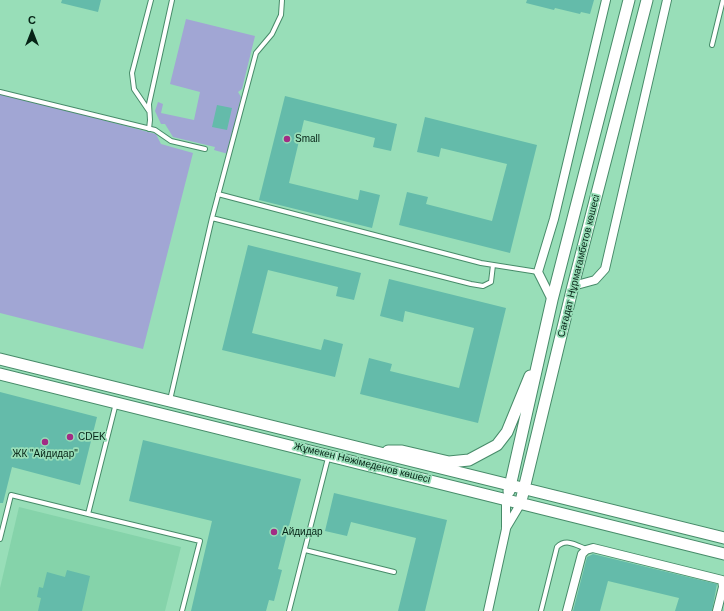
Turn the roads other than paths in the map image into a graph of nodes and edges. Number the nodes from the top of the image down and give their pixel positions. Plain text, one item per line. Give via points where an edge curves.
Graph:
1 (152, 0) edge
2 (172, 0) edge
3 (282, 0) edge
4 (606, 0) edge
5 (629, 0) edge
6 (647, 0) edge
7 (667, 0) edge
8 (724, 0) edge
9 (712, 45) dead end
10 (0, 92) edge
11 (149, 112) junction
12 (149, 129) junction
13 (205, 149) dead end
14 (218, 194) junction
15 (212, 218) junction
16 (493, 265) junction
17 (538, 272) junction
18 (573, 286) junction
19 (552, 300) junction
20 (547, 327) junction
21 (0, 359) edge
22 (0, 374) edge
23 (170, 400) junction
24 (116, 403) junction
25 (367, 450) junction
26 (329, 455) junction
27 (510, 484) junction
28 (523, 489) junction
29 (506, 499) junction
30 (521, 503) junction
31 (88, 514) junction
32 (506, 529) junction
33 (724, 538) edge
34 (0, 539) edge
35 (305, 550) junction
36 (586, 550) junction
37 (724, 554) edge
38 (394, 572) dead end
39 (182, 611) edge
40 (289, 611) edge
41 (488, 611) edge
42 (541, 611) edge
43 (567, 611) edge
44 (717, 611) edge

1 - 11 lane via 132,73 134,89
2 - 11 lane
3 - 14 lane via 282,15 272,34 256,53
4 - 17 street via 554,219
5 - 19 main road, Сағадат Нұрмағамбетов көшесі
6 - 18 main road, Сағадат Нұрмағамбетов көшесі
7 - 18 street via 605,268 595,280
8 - 9 lane
10 - 12 lane
11 - 12 lane
12 - 13 lane via 171,141
14 - 15 lane
14 - 16 lane
15 - 16 lane via 471,284 483,286 491,282
15 - 23 lane
16 - 17 lane
17 - 19 street
18 - 28 main road, Сағадат Нұрмағамбетов көшесі
19 - 20 main road, Сағадат Нұрмағамбетов көшесі
20 - 25 main road via 532,372 507,432 497,445 469,460 449,462 402,451
20 - 27 main road, Сағадат Нұрмағамбетов көшесі
21 - 23 main road, Жұмекен Нәжімеденов көшесі
22 - 24 main road, Жұмекен Нәжімеденов көшесі
23 - 25 main road, Жұмекен Нәжімеденов көшесі
24 - 26 main road, Жұмекен Нәжімеденов көшесі
24 - 31 lane
25 - 27 main road, Жұмекен Нәжімеденов көшесі
26 - 29 main road, Жұмекен Нәжімеденов көшесі
26 - 35 lane
27 - 28 main road, Жұмекен Нәжімеденов көшесі
27 - 29 main road, Сағадат Нұрмағамбетов көшесі
28 - 30 main road, Сағадат Нұрмағамбетов көшесі
28 - 33 main road, Жұмекен Нәжімеденов көшесі
29 - 30 main road, Жұмекен Нәжімеденов көшесі
29 - 32 street, Сағадат Нұрмағамбетов көшесі
30 - 32 street, Сағадат Нұрмағамбетов көшесі
30 - 37 main road, Жұмекен Нәжімеденов көшесі
31 - 34 lane via 11,495
31 - 39 lane via 200,541
32 - 41 street, Сағадат Нұрмағамбетов көшесі
35 - 38 lane
35 - 40 lane
36 - 42 lane via 569,542 557,547
36 - 43 street via 582,554
36 - 44 street via 593,548 722,580 723,587

